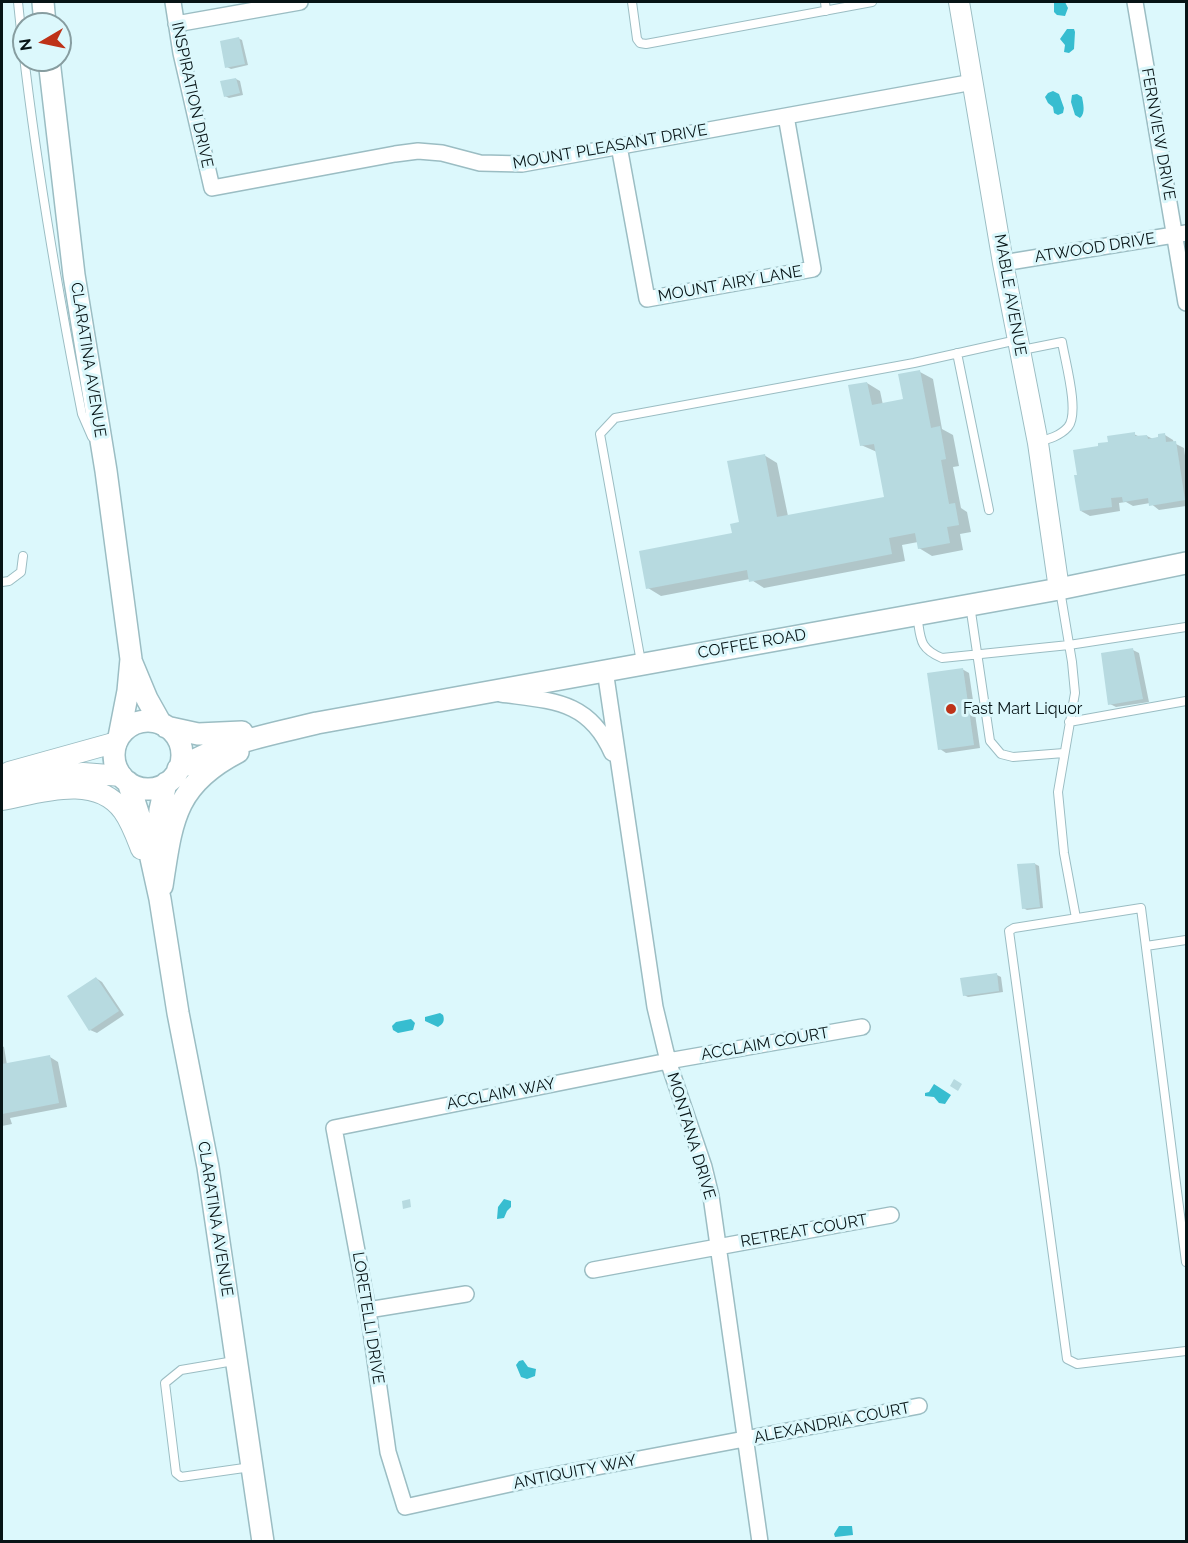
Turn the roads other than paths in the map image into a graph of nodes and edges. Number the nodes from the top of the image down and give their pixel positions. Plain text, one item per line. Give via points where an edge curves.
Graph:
1 (18, 2) edge
2 (173, 2) edge
3 (300, 2) edge
4 (632, 2) edge
5 (825, 2) edge
6 (872, 2) edge
7 (959, 2) edge
8 (1135, 2) edge
9 (826, 11) junction
10 (176, 24) junction
11 (50, 72) edge
12 (973, 82) junction
13 (786, 116) junction
14 (619, 146) junction
15 (212, 188) joint
16 (1181, 234) edge
17 (1004, 263) junction
18 (1186, 303) edge
19 (1019, 345) junction
20 (957, 353) junction
21 (1038, 442) junction
22 (106, 471) junction
23 (989, 510) dead end
24 (23, 556) dead end
25 (1186, 563) edge
26 (2, 582) edge
27 (1059, 589) junction
28 (969, 605) junction
29 (917, 614) junction
30 (1186, 627) edge
31 (1069, 645) junction
32 (977, 654) junction
33 (131, 659) junction
34 (642, 664) junction
35 (604, 670) junction
36 (489, 692) junction
37 (1186, 701) edge
38 (1069, 722) junction
39 (317, 723) junction
40 (163, 725) junction
41 (118, 740) junction
42 (1064, 753) junction
43 (619, 768) junction
44 (2, 774) edge
45 (172, 776) junction
46 (125, 779) junction
47 (2, 785) edge
48 (2, 800) edge
49 (160, 899) junction
50 (1076, 918) junction
51 (1186, 940) edge
52 (1146, 946) junction
53 (862, 1027) dead end
54 (668, 1061) junction
55 (334, 1128) joint
56 (891, 1215) dead end
57 (718, 1246) junction
58 (1186, 1263) edge
59 (593, 1270) dead end
60 (466, 1294) dead end
61 (368, 1310) junction
62 (1186, 1351) edge
63 (237, 1360) junction
64 (919, 1406) dead end
65 (745, 1440) junction
66 (252, 1467) junction
67 (405, 1508) joint
68 (263, 1542) edge
69 (760, 1542) edge

1 - 22 lane via 42,194 67,338 82,414
2 - 10 street, INSPIRATION DRIVE
3 - 10 street
4 - 9 lane via 638,39 646,44
5 - 9 lane
6 - 9 lane
7 - 12 street, MABLE AVENUE
8 - 16 street, FERNVIEW DRIVE
10 - 15 street, INSPIRATION DRIVE
11 - 22 main road, CLARATINA AVENUE via 74,275
12 - 13 street, MOUNT PLEASANT DRIVE
12 - 17 street, MABLE AVENUE
13 - 14 street, MOUNT PLEASANT DRIVE
13 - 14 street, MOUNT AIRY LANE via 813,269 647,299
14 - 15 street, MOUNT PLEASANT DRIVE via 504,165 418,151
16 - 17 street, ATWOOD DRIVE
16 - 18 street, FERNVIEW DRIVE
17 - 19 street, MABLE AVENUE
19 - 20 lane
19 - 21 street, MABLE AVENUE
19 - 21 lane via 1062,342 1074,412 1069,426 1057,436
20 - 23 lane
20 - 34 lane via 615,418 600,434
21 - 27 street, MABLE AVENUE
22 - 33 main road, CLARATINA AVENUE
24 - 26 lane via 21,572
25 - 27 main road, COFFEE ROAD
27 - 28 main road, COFFEE ROAD
27 - 31 lane
28 - 29 main road, COFFEE ROAD
28 - 32 lane
29 - 32 lane via 922,645 929,653 942,658
29 - 34 main road, COFFEE ROAD
30 - 31 lane
31 - 32 lane
31 - 38 lane via 1075,693
32 - 42 lane via 990,741 1001,754 1013,758
33 - 40 main road, CLARATINA AVENUE via 147,699
33 - 41 main road, CLARATINA AVENUE
34 - 35 main road, COFFEE ROAD
35 - 36 main road, COFFEE ROAD
35 - 43 street, MONTANA DRIVE
36 - 39 main road, COFFEE ROAD
36 - 43 street, MONTANA DRIVE via 573,707 595,723
37 - 38 lane
38 - 42 lane
39 - 40 main road, COFFEE ROAD via 222,734 198,734
39 - 45 main road, COFFEE ROAD via 230,744 198,757
39 - 49 main road via 233,754 190,788 172,824
40 - 41 main road via 135,723
40 - 45 main road via 174,734 181,754
41 - 44 street
41 - 46 main road via 114,758
42 - 50 lane via 1058,792
43 - 54 street, MONTANA DRIVE via 647,960
45 - 46 main road via 156,788 144,789
45 - 49 main road, CLARATINA AVENUE via 158,824
46 - 47 street via 72,774
46 - 49 main road, CLARATINA AVENUE via 147,840
48 - 49 street via 61,789 83,789 114,800 133,828
49 - 63 main road, CLARATINA AVENUE via 215,1206
50 - 52 lane via 1141,908
50 - 62 lane via 1009,931 1067,1359 1077,1364
51 - 52 lane
52 - 58 lane
53 - 54 street, ACCLAIM COURT
54 - 55 street, ACCLAIM WAY
54 - 57 street, MONTANA DRIVE via 704,1167
55 - 61 street, LORETELLI DRIVE
56 - 57 street, RETREAT COURT
57 - 59 street, RETREAT COURT
57 - 65 street, MONTANA DRIVE
60 - 61 street
61 - 67 street, LORETELLI DRIVE via 388,1452
63 - 66 main road, CLARATINA AVENUE
63 - 66 lane via 182,1370 167,1379 176,1473 181,1478
64 - 65 street, ALEXANDRIA COURT
65 - 67 street, ANTIQUITY WAY via 528,1480
65 - 69 street, MONTANA DRIVE
66 - 68 main road, CLARATINA AVENUE

